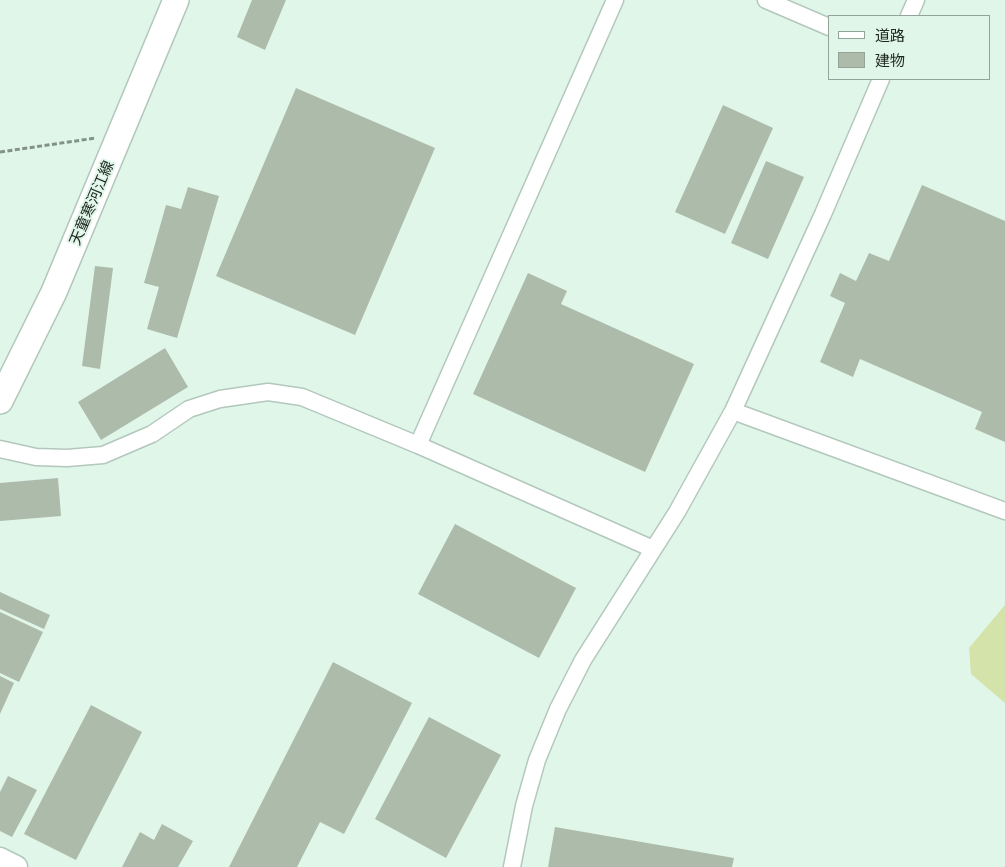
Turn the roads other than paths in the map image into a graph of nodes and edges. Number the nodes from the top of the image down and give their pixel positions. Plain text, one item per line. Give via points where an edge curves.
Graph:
1 (176, 0) edge
2 (615, 0) edge
3 (766, 0) edge
4 (916, 0) edge
5 (909, 15) edge
6 (828, 27) edge
7 (881, 80) edge
8 (0, 401) edge
9 (733, 411) junction
10 (418, 445) junction
11 (0, 449) edge
12 (1005, 511) edge
13 (653, 549) junction
14 (0, 859) edge
15 (16, 867) edge
16 (512, 867) edge

1 - 8 main road, 天童寒河江線 via 54,292
2 - 10 street
3 - 6 street
4 - 5 street
7 - 9 street
9 - 12 street
9 - 13 street
10 - 11 street via 302,397 268,392 220,399 189,410 152,434 103,455 36,457
10 - 13 street
13 - 16 street via 583,660 558,709 537,760
14 - 15 street

